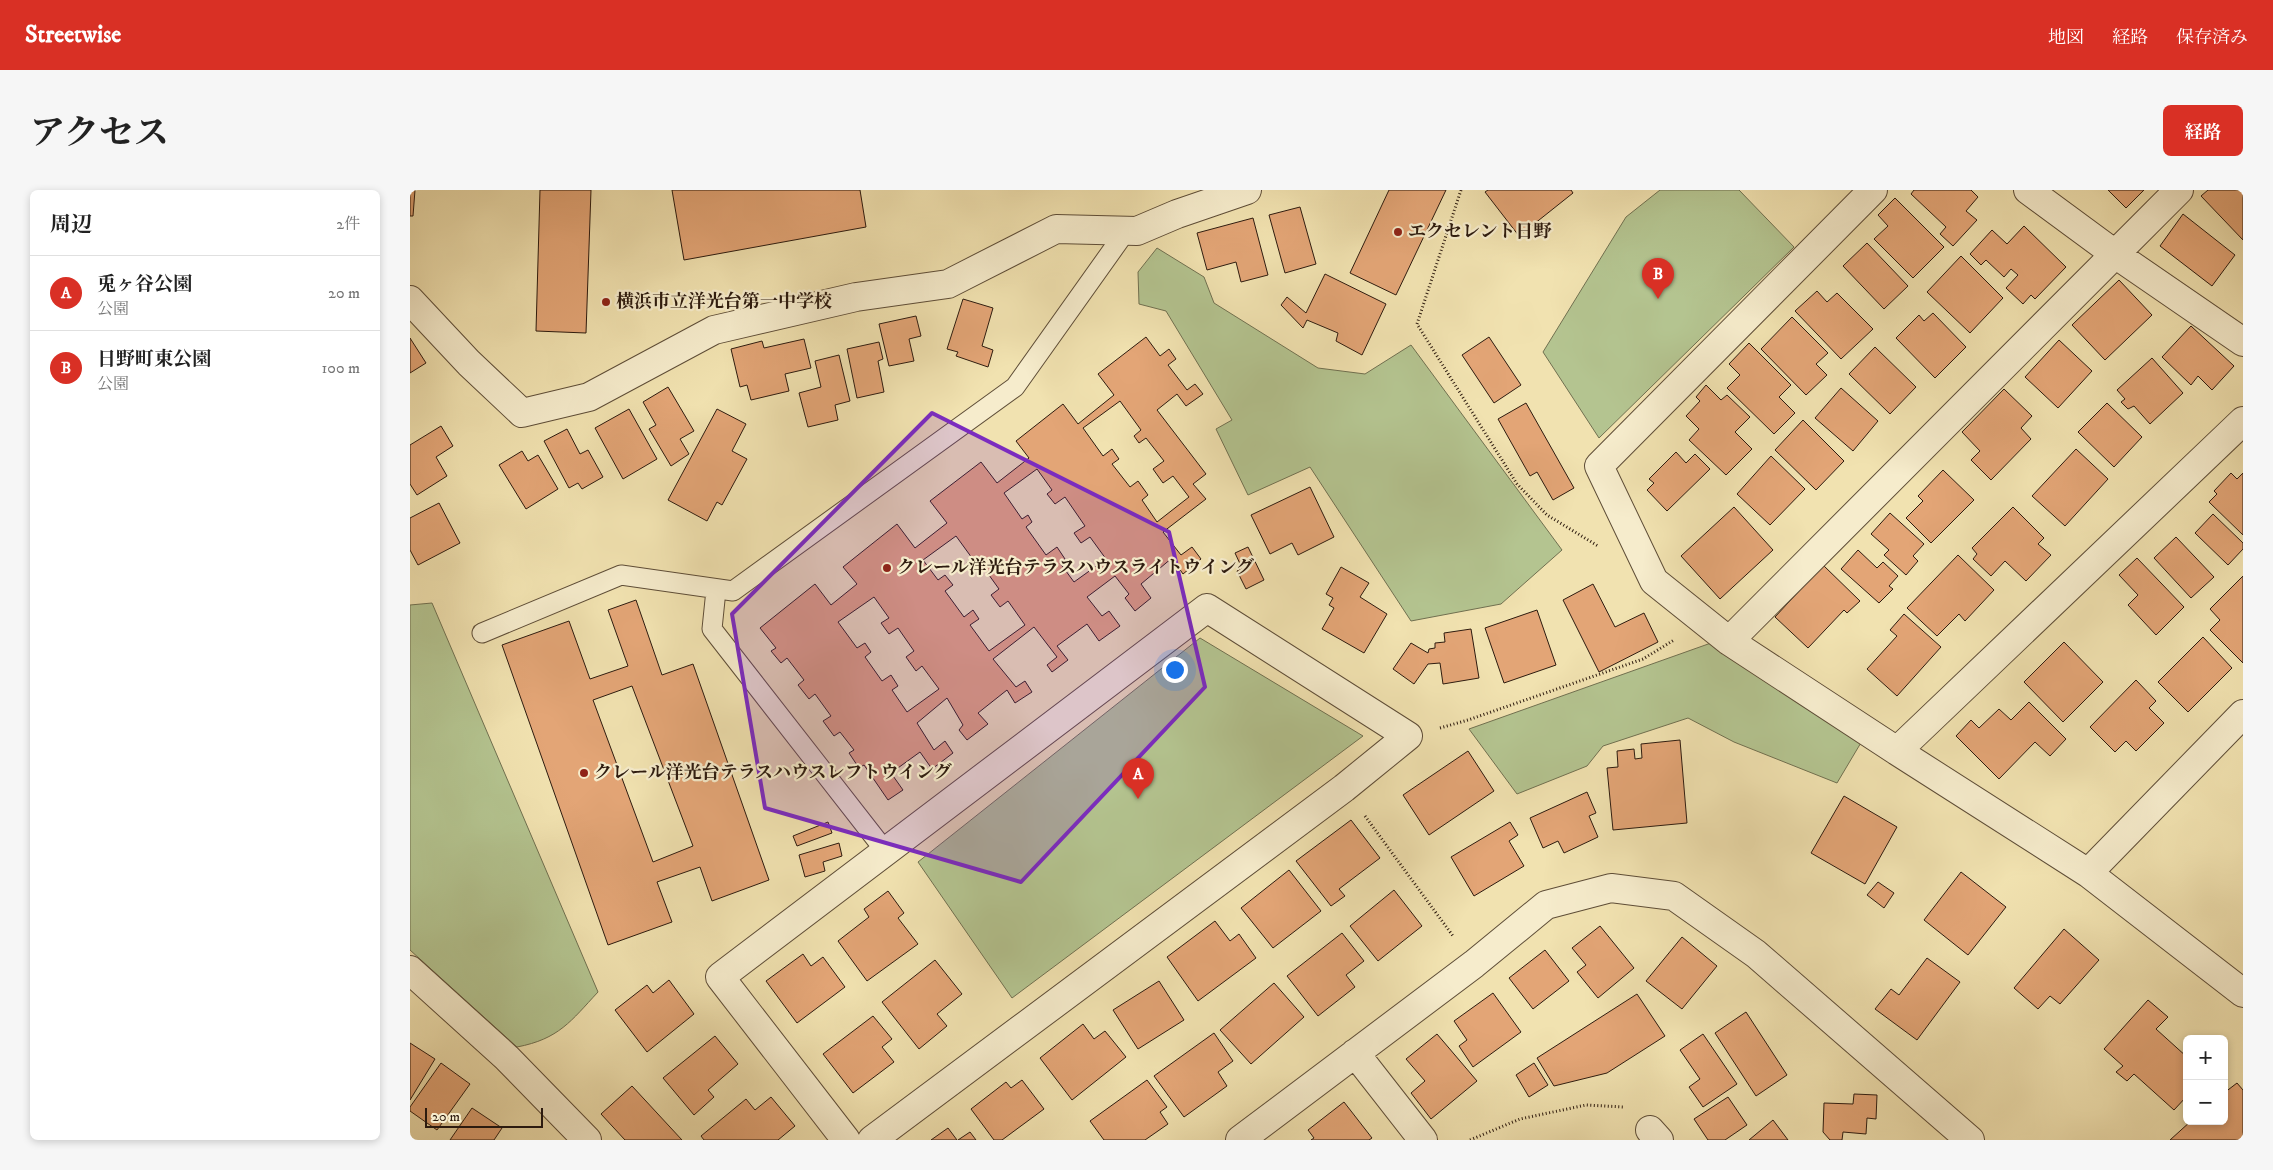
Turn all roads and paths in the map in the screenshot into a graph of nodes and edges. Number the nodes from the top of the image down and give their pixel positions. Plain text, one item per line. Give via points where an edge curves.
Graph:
1 (1247, 190) edge
2 (1461, 190) edge
3 (1873, 190) edge
4 (2028, 190) edge
5 (2179, 190) edge
6 (1204, 197) edge
7 (1126, 231) junction
8 (2115, 254) junction
9 (410, 300) edge
10 (2243, 342) edge
11 (2243, 421) edge
12 (1605, 550) dead end
13 (716, 590) junction
14 (1704, 621) junction
15 (482, 633) dead end
16 (1729, 641) junction
17 (2243, 714) edge
18 (1408, 736) junction
19 (1897, 751) junction
20 (1344, 788) junction
21 (886, 852) junction
22 (2088, 873) junction
23 (1474, 964) junction
24 (410, 970) edge
25 (2243, 994) edge
26 (1355, 1053) junction
27 (1655, 1135) edge
28 (587, 1140) edge
29 (846, 1140) edge
30 (872, 1140) edge
31 (1240, 1140) edge
32 (1423, 1140) edge
33 (1470, 1140) edge
34 (1970, 1140) edge

1 - 6 street
2 - 12 path via 1417,324 1517,484 1547,515
3 - 14 street via 1599,466 1654,581
4 - 8 street
5 - 8 street
6 - 7 street via 1137,231
7 - 9 street via 1056,229 948,284 856,298 714,330 589,397 522,413
7 - 13 lane via 1015,387 733,591
8 - 10 street
8 - 16 street
11 - 19 street
13 - 15 lane via 621,575
13 - 21 lane via 712,629
14 - 16 street
14 - 18 path via 1643,659 1468,720
16 - 19 street
17 - 22 street
18 - 20 street
18 - 21 street via 1207,608
19 - 22 street
20 - 23 path
20 - 30 street
21 - 29 street via 720,977
22 - 25 street
23 - 26 street
23 - 34 street via 1546,905 1612,888 1674,896 1756,954
24 - 28 street via 507,1058
26 - 31 street
26 - 32 street
27 - 33 path via 1628,1107 1586,1104 1520,1119

